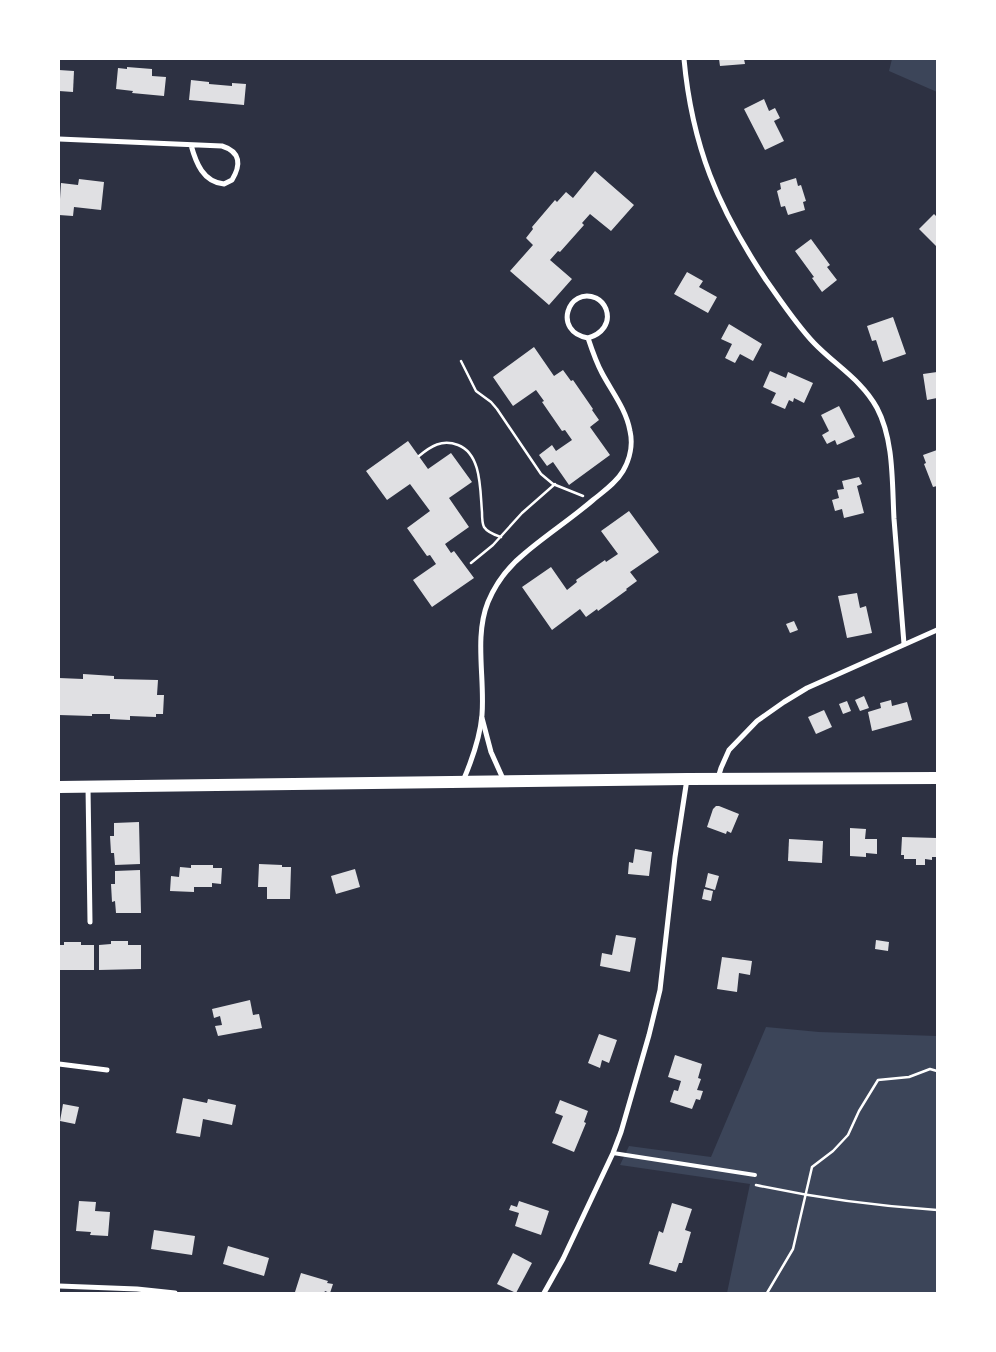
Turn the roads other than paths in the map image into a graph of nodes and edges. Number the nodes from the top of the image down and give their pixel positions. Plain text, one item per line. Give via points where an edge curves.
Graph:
1 (684, 59) edge
2 (59, 139) edge
3 (191, 145) junction
4 (588, 338) junction
5 (937, 630) edge
6 (904, 644) junction
7 (482, 716) junction
8 (937, 778) edge
9 (687, 779) junction
10 (718, 779) junction
11 (505, 782) junction
12 (462, 783) junction
13 (88, 786) junction
14 (59, 787) edge
15 (90, 922) dead end
16 (59, 1064) edge
17 (107, 1070) dead end
18 (613, 1153) junction
19 (755, 1175) dead end
20 (59, 1286) edge
21 (175, 1293) edge
22 (544, 1293) edge

1 - 6 street via 702,154 714,189 739,238 797,323 814,343 862,386 878,409 887,436 891,466
2 - 3 street
3 - 3 street via 222,146 234,152 238,167 232,180 224,184 209,180 198,166
4 - 4 street via 601,332 608,316 606,306 599,300 583,296 568,308 567,318 574,332
4 - 7 street via 602,373 626,416 632,440 629,457 615,481 518,559 492,594 481,634
5 - 6 street
6 - 10 street via 808,688 757,721 726,756
7 - 11 street via 491,752
7 - 12 street via 474,753
8 - 10 main road
9 - 10 main road
9 - 11 main road
9 - 18 street via 660,990
11 - 12 main road
12 - 13 main road
13 - 14 main road
13 - 15 street
16 - 17 street
18 - 19 lane
18 - 22 street
20 - 21 street

